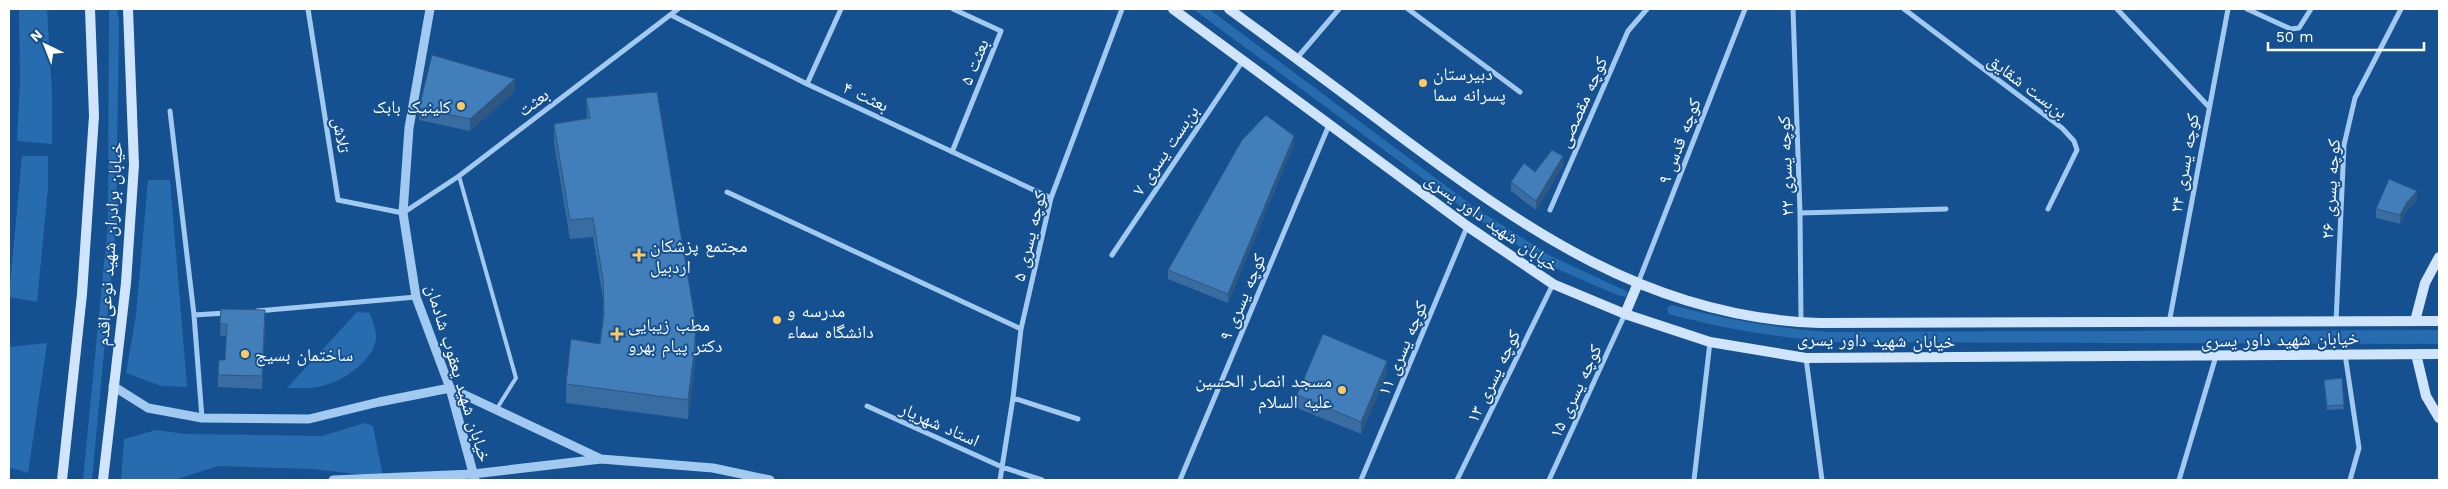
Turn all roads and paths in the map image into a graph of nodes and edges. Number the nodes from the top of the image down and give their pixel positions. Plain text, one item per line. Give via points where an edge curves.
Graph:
1 (90, 9) edge
2 (128, 9) edge
3 (308, 9) edge
4 (430, 9) edge
5 (678, 9) edge
6 (841, 9) edge
7 (953, 9) edge
8 (1122, 9) edge
9 (1173, 9) edge
10 (1229, 9) edge
11 (1339, 9) edge
12 (1408, 9) edge
13 (1647, 9) edge
14 (1745, 9) edge
15 (1793, 9) edge
16 (1904, 9) edge
17 (2117, 9) edge
18 (2228, 9) edge
19 (2247, 9) edge
20 (2311, 9) edge
21 (2400, 9) edge
22 (671, 15) junction
23 (1297, 58) junction
24 (1242, 62) junction
25 (807, 84) junction
26 (1520, 92) dead end
27 (2209, 107) junction
28 (170, 111) dead end
29 (1328, 125) junction
30 (952, 152) junction
31 (459, 176) junction
32 (727, 192) dead end
33 (1051, 198) junction
34 (1946, 209) dead end
35 (2048, 209) dead end
36 (1550, 210) dead end
37 (1800, 213) junction
38 (403, 214) junction
39 (1467, 226) junction
40 (1112, 254) dead end
41 (2439, 257) edge
42 (1638, 282) junction
43 (1553, 284) junction
44 (416, 297) junction
45 (250, 311) edge
46 (232, 312) edge
47 (1625, 314) junction
48 (194, 315) junction
49 (2415, 321) junction
50 (2439, 321) edge
51 (1801, 322) junction
52 (2336, 322) junction
53 (2169, 323) junction
54 (1021, 329) junction
55 (1710, 342) junction
56 (2345, 354) junction
57 (2416, 354) junction
58 (2439, 354) edge
59 (2216, 356) junction
60 (1806, 358) junction
61 (113, 386) junction
62 (450, 388) junction
63 (1013, 398) junction
64 (867, 406) dead end
65 (496, 410) junction
66 (202, 418) junction
67 (2439, 418) edge
68 (1078, 419) dead end
69 (601, 460) junction
70 (1002, 467) junction
71 (474, 477) edge
72 (62, 480) edge
73 (103, 480) edge
74 (333, 480) edge
75 (770, 480) edge
76 (1000, 480) edge
77 (1042, 480) edge
78 (1180, 480) edge
79 (1361, 480) edge
80 (1458, 480) edge
81 (1549, 480) edge
82 (1694, 480) edge
83 (1822, 480) edge
84 (2179, 480) edge
85 (2350, 480) edge

1 - 72 main road, خیابان برادران شهید نوعی‌اقدم via 94,116 82,294
2 - 61 main road, خیابان برادران شهید نوعی‌اقدم via 134,165 126,283
3 - 38 street, تلاش via 338,200
4 - 38 street, خیابان شهید یعقوب شادمان via 409,128
5 - 22 street, بعثت
6 - 25 street
7 - 30 street, بعثت ۵ via 1001,31
8 - 33 street, کوچه یسری ۵
9 - 24 main road, خیابان شهید داور یسری
10 - 23 main road, خیابان شهید داور یسری
11 - 23 street
12 - 26 street
13 - 36 street, کوچه مقصصی via 1628,31
14 - 42 street, کوچه قدس ۹
15 - 37 street, کوچه یسری ۲۲
16 - 35 street, بن‌بست شقایق via 2062,128 2074,141 2078,150
17 - 27 street
18 - 27 street, کوچه یسری ۲۴
19 - 20 street via 2291,29 2299,28
21 - 52 street, کوچه یسری ۲۶ via 2355,98 2344,145
22 - 25 street, بعثت ۴
22 - 31 street, بعثت
23 - 42 main road, خیابان شهید داور یسری via 1504,211 1568,250
24 - 29 main road, خیابان شهید داور یسری
24 - 40 street, بن‌بست یسری ۷
25 - 30 street, بعثت ۴
27 - 53 street, کوچه یسری ۲۴
28 - 48 street
29 - 39 main road, خیابان شهید داور یسری
29 - 78 street, کوچه یسری ۹
30 - 33 street, بعثت ۴
31 - 38 street, بعثت
31 - 65 lane via 516,378
32 - 54 street
33 - 54 street, کوچه یسری ۵
34 - 37 street
37 - 51 street, کوچه یسری ۲۲
38 - 44 street, خیابان شهید یعقوب شادمان
39 - 43 main road, خیابان شهید داور یسری
39 - 79 street, کوچه یسری ۱۱
41 - 49 main road via 2425,283
42 - 47 main road
42 - 51 main road, خیابان شهید داور یسری via 1679,298 1732,312
43 - 47 main road, خیابان شهید داور یسری
43 - 80 street, کوچه یسری ۱۳
44 - 45 street
44 - 62 street, خیابان شهید یعقوب شادمان
46 - 48 street
47 - 55 main road, خیابان شهید داور یسری
47 - 81 street, کوچه یسری ۱۵
48 - 66 street
49 - 50 main road, خیابان شهید داور یسری
49 - 52 main road, خیابان شهید داور یسری
51 - 53 main road, خیابان شهید داور یسری
52 - 53 main road, خیابان شهید داور یسری
54 - 63 street, کوچه یسری ۵
55 - 60 main road, خیابان شهید داور یسری
55 - 82 street
56 - 57 main road, خیابان شهید داور یسری
56 - 59 main road, خیابان شهید داور یسری
56 - 85 street via 2359,448
57 - 58 main road, خیابان شهید داور یسری
57 - 67 main road via 2426,396
59 - 60 main road, خیابان شهید داور یسری
59 - 84 street
60 - 83 street
61 - 66 street via 148,408
61 - 73 main road, خیابان برادران شهید نوعی‌اقدم
62 - 65 street
62 - 66 street via 309,419
62 - 71 street, خیابان شهید یعقوب شادمان
63 - 68 street
63 - 70 street, کوچه یسری ۵
64 - 70 street, استاد شهریار
65 - 69 street
69 - 71 street
69 - 75 street via 713,468
70 - 76 street, کوچه یسری ۵
70 - 77 street, استاد شهریار
71 - 74 street

